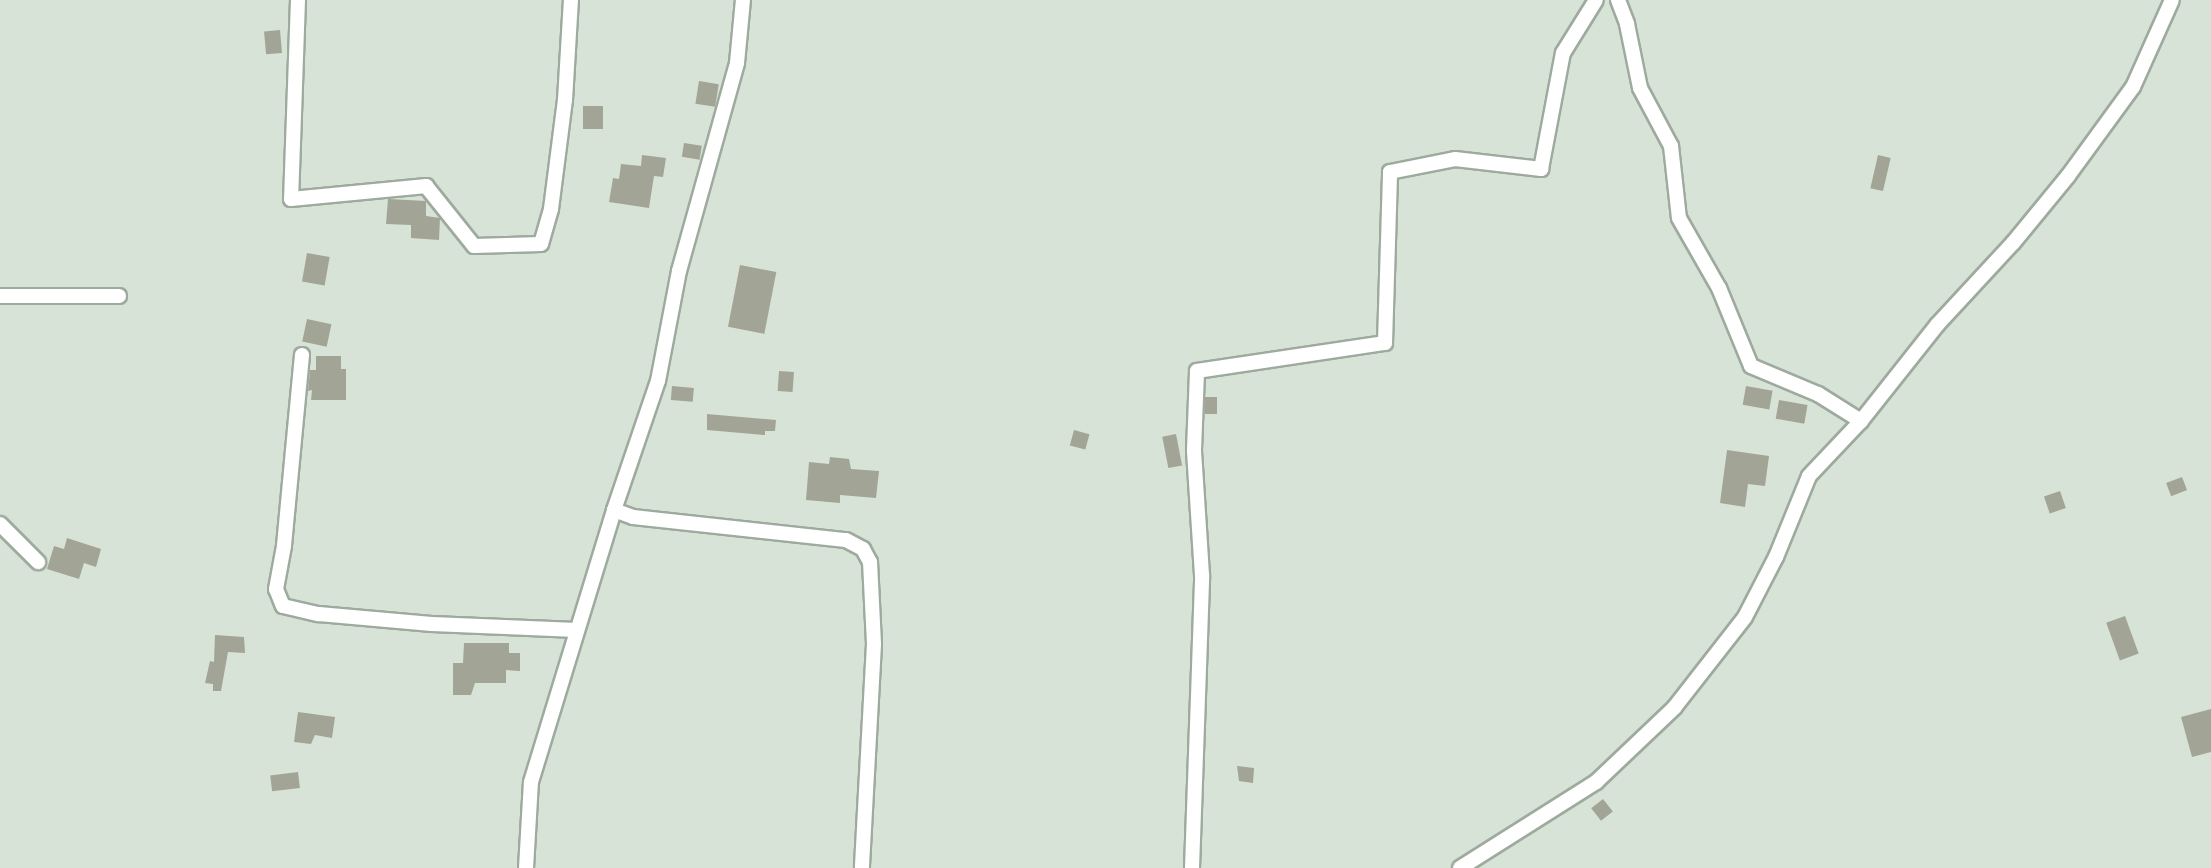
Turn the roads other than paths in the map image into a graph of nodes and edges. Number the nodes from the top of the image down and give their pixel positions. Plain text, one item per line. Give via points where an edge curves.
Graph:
1 (298, 0) edge
2 (571, 0) edge
3 (743, 0) edge
4 (1596, 0) edge
5 (1618, 0) edge
6 (2172, 0) edge
7 (0, 296) edge
8 (119, 296) dead end
9 (302, 355) dead end
10 (1861, 421) junction
11 (614, 510) junction
12 (0, 524) edge
13 (38, 562) dead end
14 (577, 630) junction
15 (526, 868) edge
16 (862, 868) edge
17 (1192, 868) edge
18 (1460, 868) edge

1 - 2 street via 291,199 426,186 474,246 541,244 551,209 561,133
3 - 11 street via 737,63 679,271 658,381
4 - 17 street via 1563,53 1542,169 1455,159 1390,172 1385,343 1197,371 1194,450 1202,575
5 - 10 street via 1640,88 1671,146 1679,218 1719,288 1750,366 1818,394
6 - 10 street via 2133,87 2068,176 1937,326
7 - 8 street
9 - 14 street via 287,524 276,589 283,606 319,614 432,624
10 - 18 street via 1809,476 1776,557 1745,617 1674,708 1596,782
11 - 14 street
11 - 16 street via 633,517 846,540 863,549 870,562 874,644
12 - 13 street
14 - 15 street via 531,782

